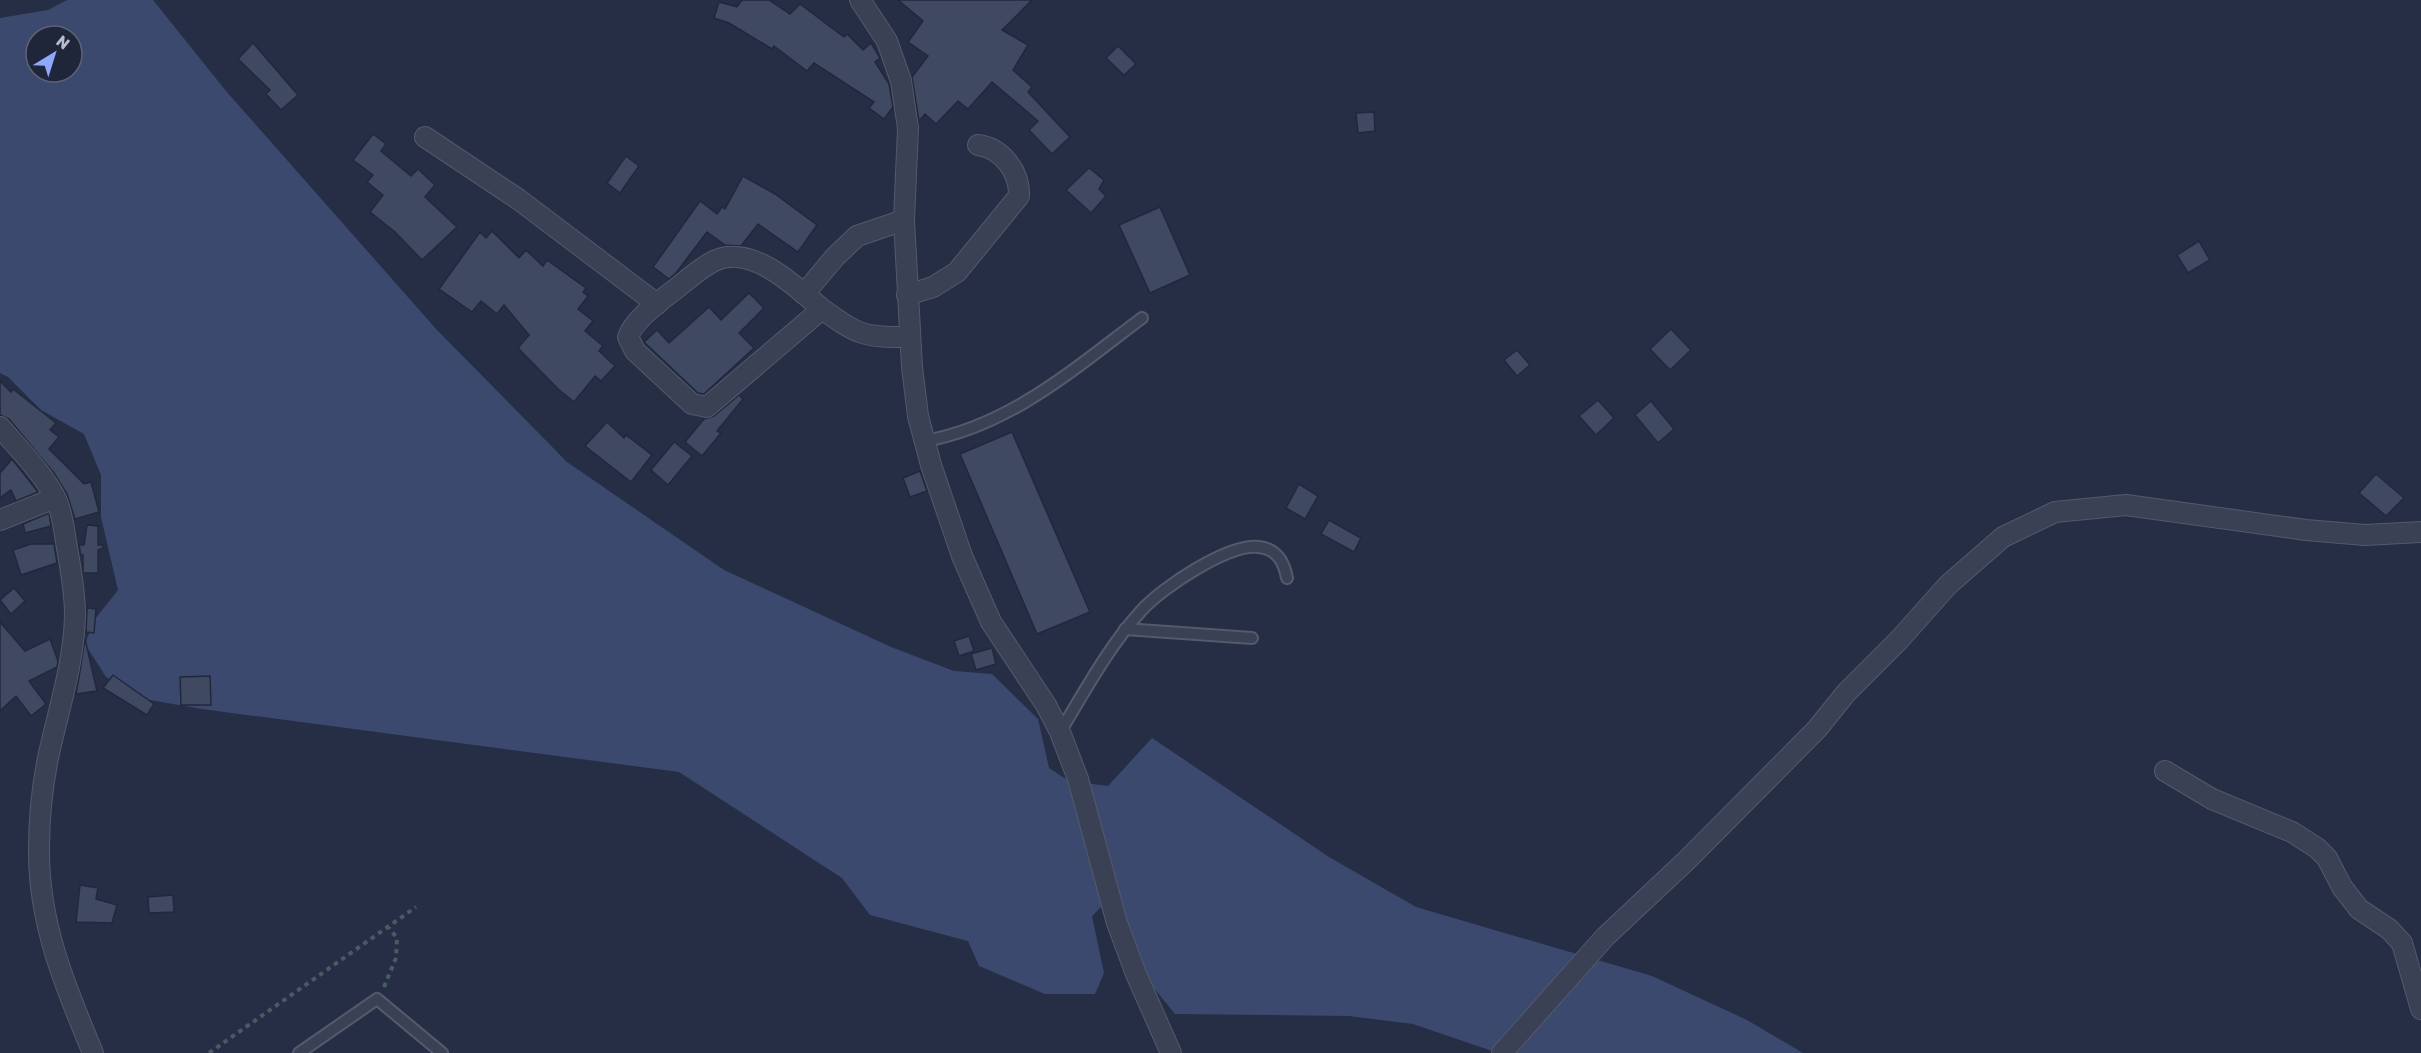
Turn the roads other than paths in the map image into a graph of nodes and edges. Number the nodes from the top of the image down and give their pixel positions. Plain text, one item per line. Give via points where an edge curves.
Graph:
1 (860, 0) edge
2 (425, 137) dead end
3 (978, 145) dead end
4 (904, 220) junction
5 (804, 294) junction
6 (907, 295) junction
7 (657, 304) junction
8 (822, 309) junction
9 (1142, 318) dead end
10 (910, 337) junction
11 (0, 428) edge
12 (925, 441) junction
13 (55, 498) junction
14 (0, 520) edge
15 (2421, 532) edge
16 (1287, 578) dead end
17 (1125, 629) junction
18 (1252, 638) dead end
19 (1060, 732) junction
20 (2165, 771) dead end
21 (2421, 1009) edge
22 (93, 1053) edge
23 (299, 1053) edge
24 (442, 1053) edge
25 (1171, 1053) edge
26 (1502, 1053) edge

1 - 4 street via 887,41 901,81 908,128
2 - 7 street via 518,199
3 - 6 street via 1002,156 1016,177 1019,196 957,272 933,287
4 - 5 street via 857,236
4 - 6 street
5 - 7 street via 753,260 728,256 713,262
5 - 8 street
6 - 10 street
7 - 8 street via 630,331 630,344 692,404 702,408
8 - 10 street via 861,334
9 - 12 lane via 1058,382 1002,415 975,428
10 - 12 street via 918,416
11 - 13 street
12 - 19 street via 949,521 991,622
13 - 14 street
13 - 22 street via 62,515 75,616 68,671 43,784 40,878 50,941
15 - 26 street via 2365,535 2306,530 2126,506 2055,512 2003,537 1948,585 1817,729 1605,937
16 - 17 lane via 1285,567 1274,553 1258,546 1241,549 1172,584
17 - 18 lane
17 - 19 lane
19 - 25 street via 1078,779 1118,923
20 - 21 street via 2212,799 2292,832 2317,848 2360,909 2402,943
23 - 24 lane via 377,999

